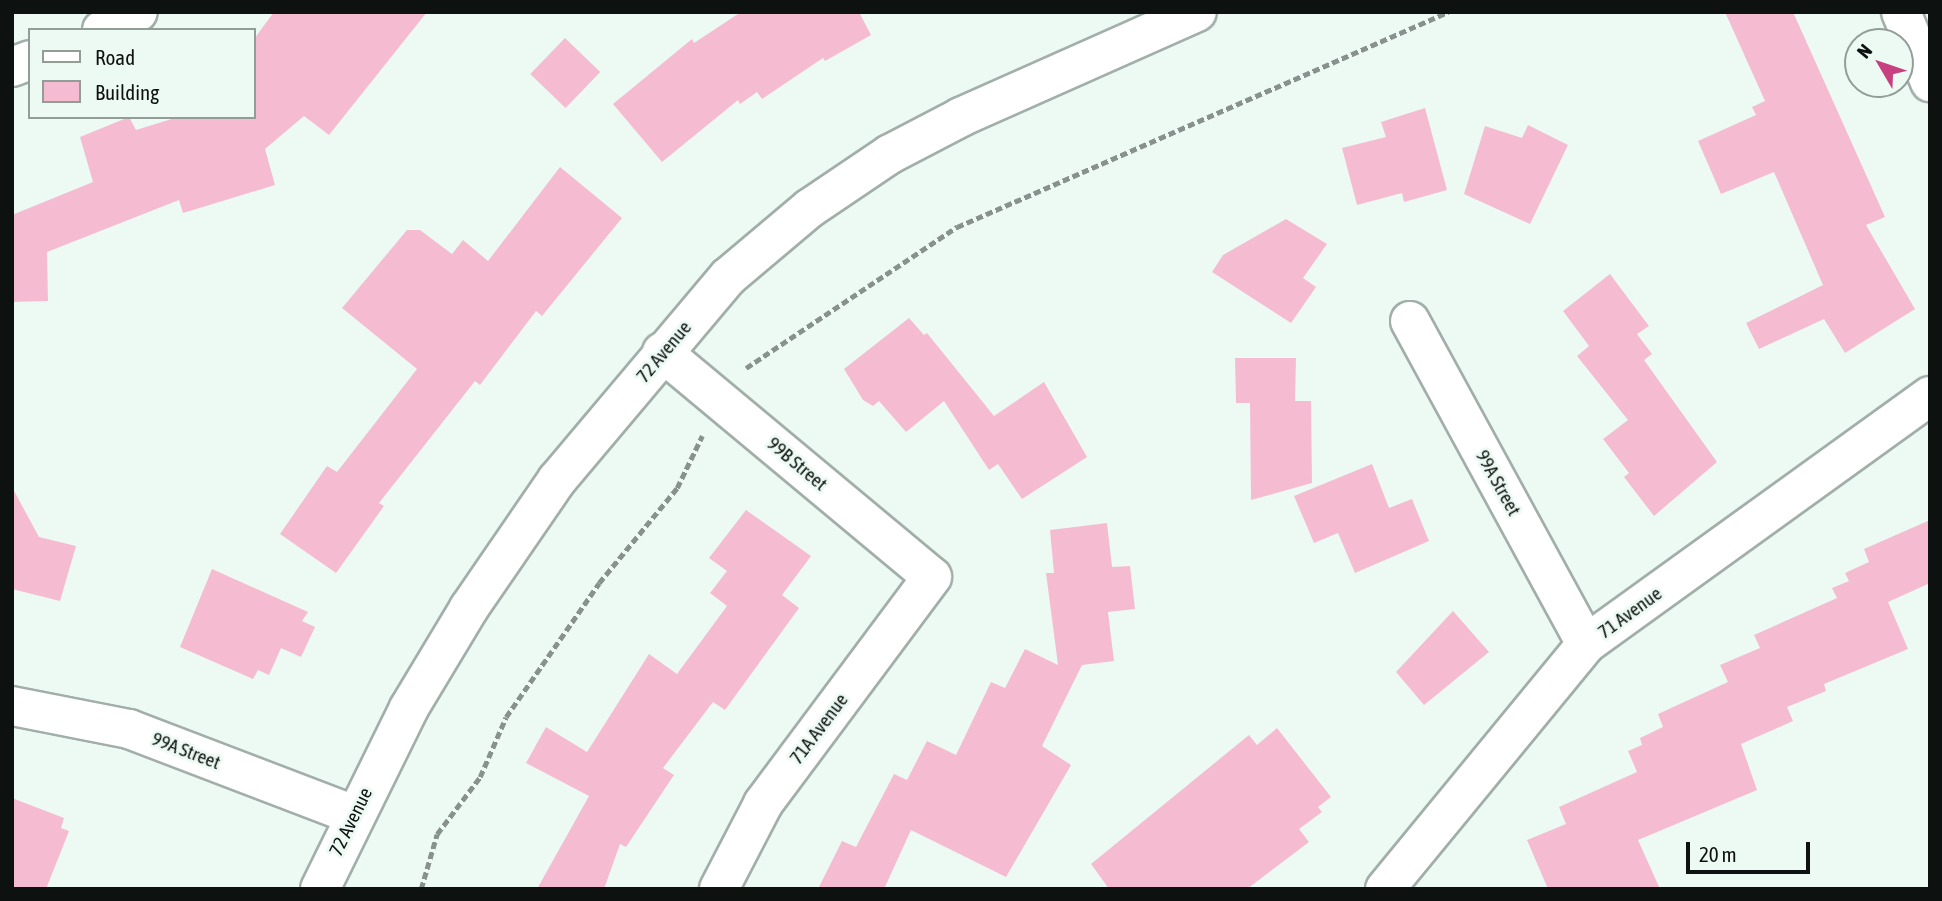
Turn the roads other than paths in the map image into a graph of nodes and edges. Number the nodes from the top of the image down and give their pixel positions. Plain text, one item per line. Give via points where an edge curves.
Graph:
1 (138, 12) edge
2 (1197, 12) edge
3 (1900, 12) edge
4 (107, 28) edge
5 (28, 61) edge
6 (12, 68) edge
7 (1930, 82) edge
8 (1410, 321) dead end
9 (662, 352) junction
10 (1930, 396) edge
11 (932, 577) joint
12 (1586, 644) junction
13 (12, 706) edge
14 (354, 815) junction
15 (320, 889) edge
16 (719, 889) edge
17 (1385, 889) edge

1 - 4 street
2 - 9 street, 72 Avenue via 890,154 810,208 727,277
3 - 7 street
5 - 6 street
8 - 12 street, 99A Street
9 - 11 street, 99B Street
9 - 14 street, 72 Avenue via 557,480 469,608
10 - 12 street, 71 Avenue
11 - 16 street, 71A Avenue via 763,804
12 - 17 street, 71 Avenue
13 - 14 street, 99A Street via 129,729
14 - 15 street, 72 Avenue

